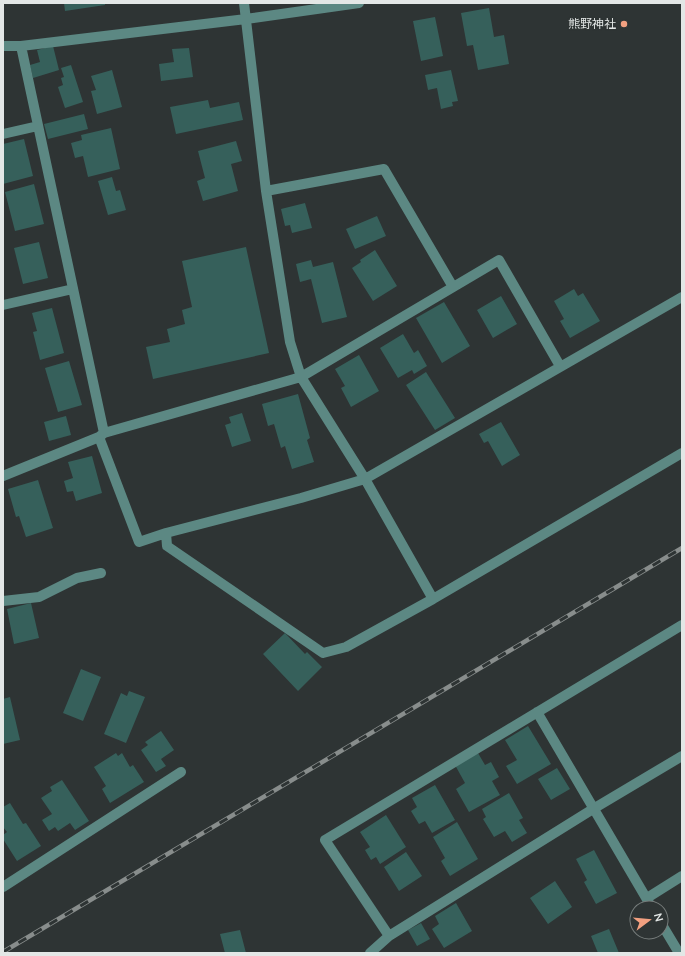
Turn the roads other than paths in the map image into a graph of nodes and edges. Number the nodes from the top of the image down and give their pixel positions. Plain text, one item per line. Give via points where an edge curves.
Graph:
1 (244, 3) edge
2 (359, 3) edge
3 (246, 19) junction
4 (3, 46) edge
5 (21, 46) junction
6 (38, 126) junction
7 (3, 134) edge
8 (266, 191) junction
9 (453, 287) junction
10 (73, 289) junction
11 (682, 297) edge
12 (3, 305) edge
13 (560, 366) junction
14 (301, 377) junction
15 (102, 435) junction
16 (682, 453) edge
17 (3, 476) edge
18 (365, 478) junction
19 (166, 533) junction
20 (101, 573) dead end
21 (433, 599) junction
22 (3, 600) edge
23 (682, 625) edge
24 (537, 712) junction
25 (682, 756) edge
26 (182, 772) dead end
27 (593, 809) junction
28 (682, 876) edge
29 (3, 887) edge
30 (647, 898) joint
31 (389, 936) junction
32 (669, 937) edge
33 (370, 953) edge
34 (678, 953) edge

1 - 3 street
2 - 3 street
3 - 5 street
3 - 8 street
4 - 5 street
5 - 6 street
6 - 7 street
6 - 10 street
8 - 9 street via 384,169
8 - 14 street via 290,342
9 - 13 street via 499,260
9 - 14 street
10 - 12 street
10 - 15 street
11 - 13 street
13 - 18 street
14 - 15 street
14 - 18 street
15 - 17 street
15 - 19 street via 139,542
16 - 21 street
18 - 19 street via 301,498
18 - 21 street
19 - 21 street via 167,546 323,652 346,647
20 - 22 street via 77,578 39,597
23 - 24 street
24 - 27 street
24 - 31 street via 326,840
25 - 27 street
26 - 29 street
27 - 30 street
27 - 31 street
28 - 30 street
31 - 33 street
32 - 34 street

